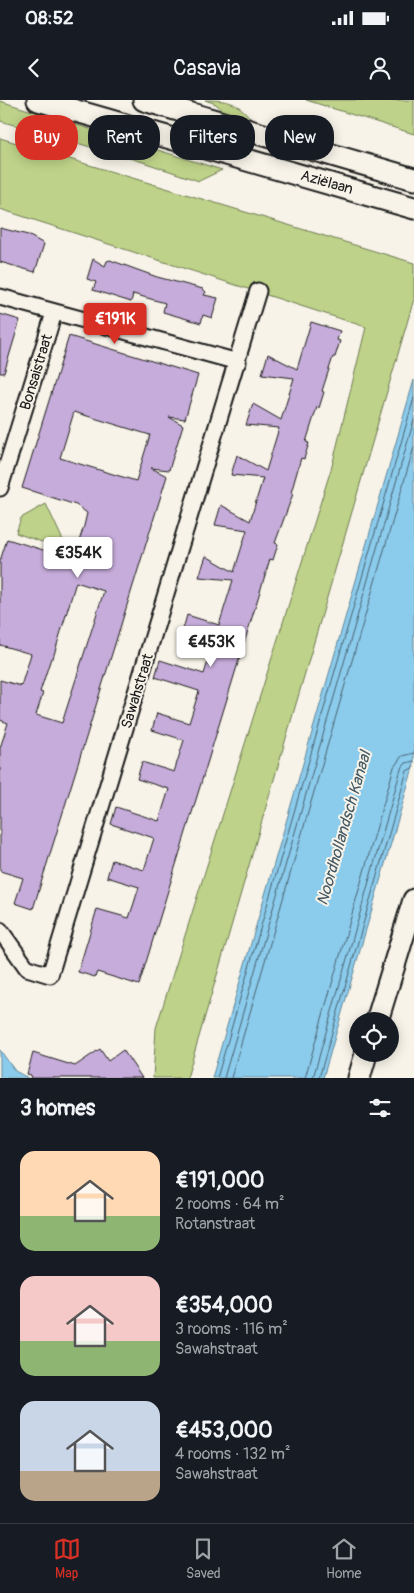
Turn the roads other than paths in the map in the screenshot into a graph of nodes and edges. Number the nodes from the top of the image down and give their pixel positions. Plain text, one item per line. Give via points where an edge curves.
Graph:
1 (38, 100) edge
2 (144, 100) edge
3 (414, 180) edge
4 (414, 208) edge
5 (258, 291) dead end
6 (0, 297) edge
7 (54, 313) junction
8 (238, 362) junction
9 (0, 488) edge
10 (414, 900) edge
11 (0, 930) edge
12 (379, 1012) edge
13 (364, 1062) edge
14 (359, 1078) edge

1 - 4 main road, Aziëlaan
2 - 3 main road, Aziëlaan
5 - 8 street, Sawahstraat
6 - 7 street
7 - 8 street
7 - 9 street, Bonsaistraat
8 - 11 street, Sawahstraat via 50,975 27,968
10 - 12 main road
13 - 14 main road

